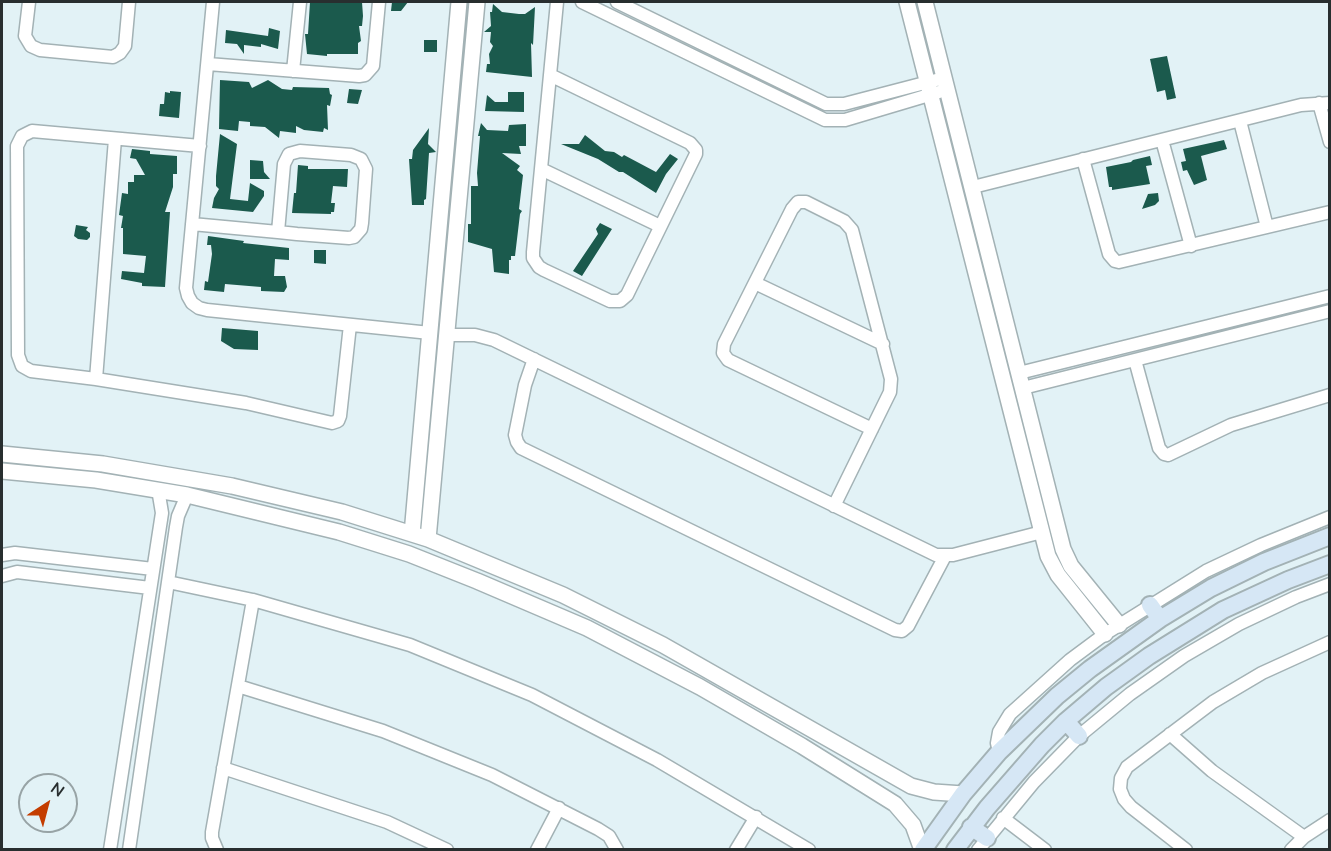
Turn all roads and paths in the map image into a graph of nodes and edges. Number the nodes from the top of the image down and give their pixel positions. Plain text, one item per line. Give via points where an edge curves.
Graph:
1 (29, 2) edge
2 (129, 2) edge
3 (213, 2) edge
4 (300, 2) edge
5 (379, 2) edge
6 (459, 2) edge
7 (477, 2) edge
8 (557, 2) edge
9 (582, 2) edge
10 (617, 2) edge
11 (907, 2) edge
12 (925, 2) edge
13 (456, 35) junction
14 (474, 37) junction
15 (208, 64) junction
16 (293, 71) junction
17 (550, 75) junction
18 (770, 77) junction
19 (946, 84) junction
20 (929, 88) junction
21 (763, 91) junction
22 (1324, 103) edge
23 (1240, 121) junction
24 (115, 139) junction
25 (1162, 140) junction
26 (1329, 142) edge
27 (200, 146) junction
28 (1083, 159) junction
29 (541, 170) junction
30 (973, 187) junction
31 (1329, 212) edge
32 (192, 224) junction
33 (660, 226) junction
34 (1267, 227) junction
35 (278, 232) junction
36 (1191, 246) junction
37 (437, 256) junction
38 (454, 256) junction
39 (755, 283) junction
40 (1329, 296) edge
41 (1329, 311) edge
42 (350, 325) junction
43 (430, 333) junction
44 (447, 334) junction
45 (883, 344) junction
46 (534, 359) junction
47 (1135, 360) junction
48 (1019, 373) junction
49 (96, 379) junction
50 (1023, 388) junction
51 (1329, 394) edge
52 (872, 429) junction
53 (2, 454) edge
54 (1039, 454) junction
55 (1023, 458) junction
56 (2, 471) edge
57 (158, 489) junction
58 (187, 495) junction
59 (834, 506) junction
60 (1329, 517) edge
61 (1042, 532) junction
62 (412, 534) junction
63 (1329, 536) edge
64 (428, 539) junction
65 (2, 555) edge
66 (945, 556) junction
67 (487, 562) junction
68 (1329, 564) edge
69 (153, 569) junction
70 (2, 576) edge
71 (168, 582) junction
72 (480, 582) junction
73 (1329, 584) edge
74 (150, 588) junction
75 (1211, 588) junction
76 (253, 600) junction
77 (1223, 610) junction
78 (1155, 612) junction
79 (1119, 625) junction
80 (1106, 634) junction
81 (1329, 642) edge
82 (238, 686) junction
83 (1066, 721) junction
84 (1170, 734) junction
85 (1079, 736) junction
86 (999, 752) junction
87 (223, 768) junction
88 (1019, 771) junction
89 (963, 794) junction
90 (559, 808) junction
91 (756, 818) junction
92 (1003, 818) junction
93 (1329, 820) edge
94 (971, 827) junction
95 (1304, 837) junction
96 (982, 844) edge
97 (110, 849) edge
98 (129, 849) edge
99 (217, 849) edge
100 (447, 849) edge
101 (537, 849) edge
102 (617, 849) edge
103 (736, 849) edge
104 (809, 849) edge
105 (922, 849) edge
106 (955, 849) edge
107 (1045, 849) edge
108 (1186, 849) edge
109 (1291, 849) edge

1 - 2 street via 25,36 31,46 113,57 125,46
3 - 15 street
4 - 16 street
5 - 16 street via 370,71 359,76
6 - 13 street
7 - 14 street
8 - 17 street
9 - 21 street
10 - 18 street
11 - 20 street
12 - 19 street
13 - 14 street
13 - 37 street
14 - 38 street
15 - 16 street
15 - 27 street
17 - 29 street
17 - 33 street via 694,146 696,154
18 - 20 street via 832,105
18 - 21 street
19 - 20 street
19 - 30 street
20 - 21 street via 846,120 832,121
20 - 55 street
22 - 23 street
22 - 26 street
23 - 25 street
23 - 34 street
24 - 27 street
24 - 49 street
24 - 49 street via 32,131 22,136 17,146 19,361 31,371
25 - 28 street
25 - 36 street
27 - 32 street
28 - 30 street
28 - 36 street via 1112,258 1124,262
29 - 33 street
29 - 33 street via 533,258 539,267 567,281 620,302
30 - 48 street
31 - 34 street
32 - 35 street
32 - 42 street via 186,288 192,303 199,308
34 - 36 street
35 - 35 street via 349,238 358,233 366,169 361,159 300,151 289,154 284,164
37 - 38 street
37 - 43 street
38 - 44 street
39 - 45 street
39 - 45 street via 794,205 806,202 844,221 852,230
39 - 52 street via 724,344 725,357
40 - 48 street
41 - 47 street
42 - 43 street
42 - 49 street via 340,416 335,422
43 - 62 street
44 - 46 street via 488,337
44 - 64 street
45 - 52 street via 892,387
46 - 59 street
46 - 66 street via 515,435 521,448 895,630 902,631 908,626
47 - 50 street
47 - 51 street via 1159,448 1168,455 1231,425
48 - 50 street
50 - 54 street
52 - 59 street
53 - 62 street via 103,464 232,486 342,512
54 - 55 street
54 - 79 street via 1066,557
55 - 61 street
56 - 57 street
57 - 58 street
57 - 69 street via 162,513
58 - 71 street via 178,516
58 - 72 street via 339,532
59 - 66 street via 932,554
60 - 78 street via 1206,571
61 - 66 street
61 - 80 street via 1055,571
62 - 64 street
63 - 75 main road
64 - 67 street
65 - 69 street via 15,553
67 - 72 street
67 - 89 street via 663,645 911,786
68 - 77 main road
69 - 74 street
70 - 74 street via 17,572
71 - 76 street
71 - 98 street
72 - 105 street via 592,630 802,746 895,804 913,825
73 - 85 street via 1239,624 1184,656
74 - 97 street
75 - 77 main road
75 - 78 main road
76 - 82 street
76 - 91 street via 410,645 531,695 657,760
77 - 83 main road via 1149,656
78 - 79 street
78 - 86 main road
79 - 80 street
80 - 86 street via 1070,660 1010,714 999,732
81 - 84 street via 1262,673
82 - 87 street
82 - 90 street via 398,736
83 - 85 main road
83 - 88 main road
84 - 95 street via 1212,771
84 - 108 street via 1127,767 1120,789 1131,807
85 - 92 street
86 - 88 main road
86 - 89 main road
87 - 99 street via 212,832
87 - 100 street via 368,815
88 - 94 main road
89 - 105 main road
90 - 101 street
90 - 102 street via 609,836
91 - 103 street
91 - 104 street
92 - 96 street
92 - 107 street
93 - 95 street
94 - 96 main road
94 - 106 main road
95 - 109 street

